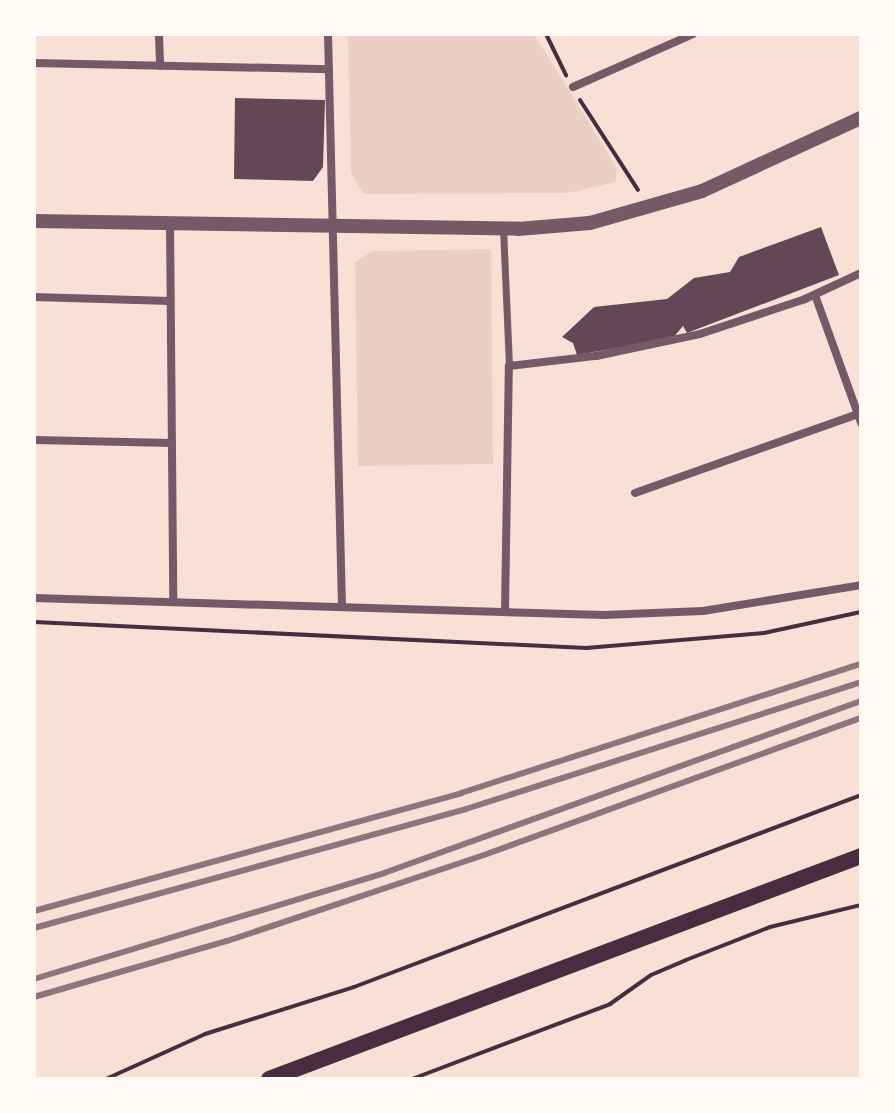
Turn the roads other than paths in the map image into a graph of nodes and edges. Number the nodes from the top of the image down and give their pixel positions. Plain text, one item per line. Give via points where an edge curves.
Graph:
1 (159, 34) edge
2 (328, 34) edge
3 (693, 34) edge
4 (34, 63) edge
5 (160, 66) junction
6 (329, 69) junction
7 (573, 87) road end
8 (861, 118) edge
9 (34, 221) edge
10 (170, 222) junction
11 (334, 225) junction
12 (503, 228) junction
13 (861, 273) edge
14 (815, 295) junction
15 (34, 297) edge
16 (170, 301) junction
17 (509, 366) junction
18 (859, 418) edge
19 (34, 440) edge
20 (172, 443) junction
21 (635, 493) dead end
22 (861, 585) edge
23 (34, 598) edge
24 (173, 601) junction
25 (342, 606) junction
26 (505, 611) junction
27 (861, 856) edge
28 (269, 1079) edge

1 - 5 street
2 - 6 street
3 - 7 street
4 - 5 street
5 - 6 street
6 - 11 street
8 - 12 street via 650,209 590,223
9 - 10 street
10 - 11 street
10 - 16 street
11 - 12 street
11 - 25 street
12 - 17 street
13 - 14 street
14 - 17 street via 688,337
14 - 18 street
15 - 16 street
16 - 20 street
17 - 26 street
18 - 21 street
19 - 20 street
20 - 24 street
22 - 26 street via 703,611
23 - 24 street
24 - 25 street
25 - 26 street
27 - 28 main road

